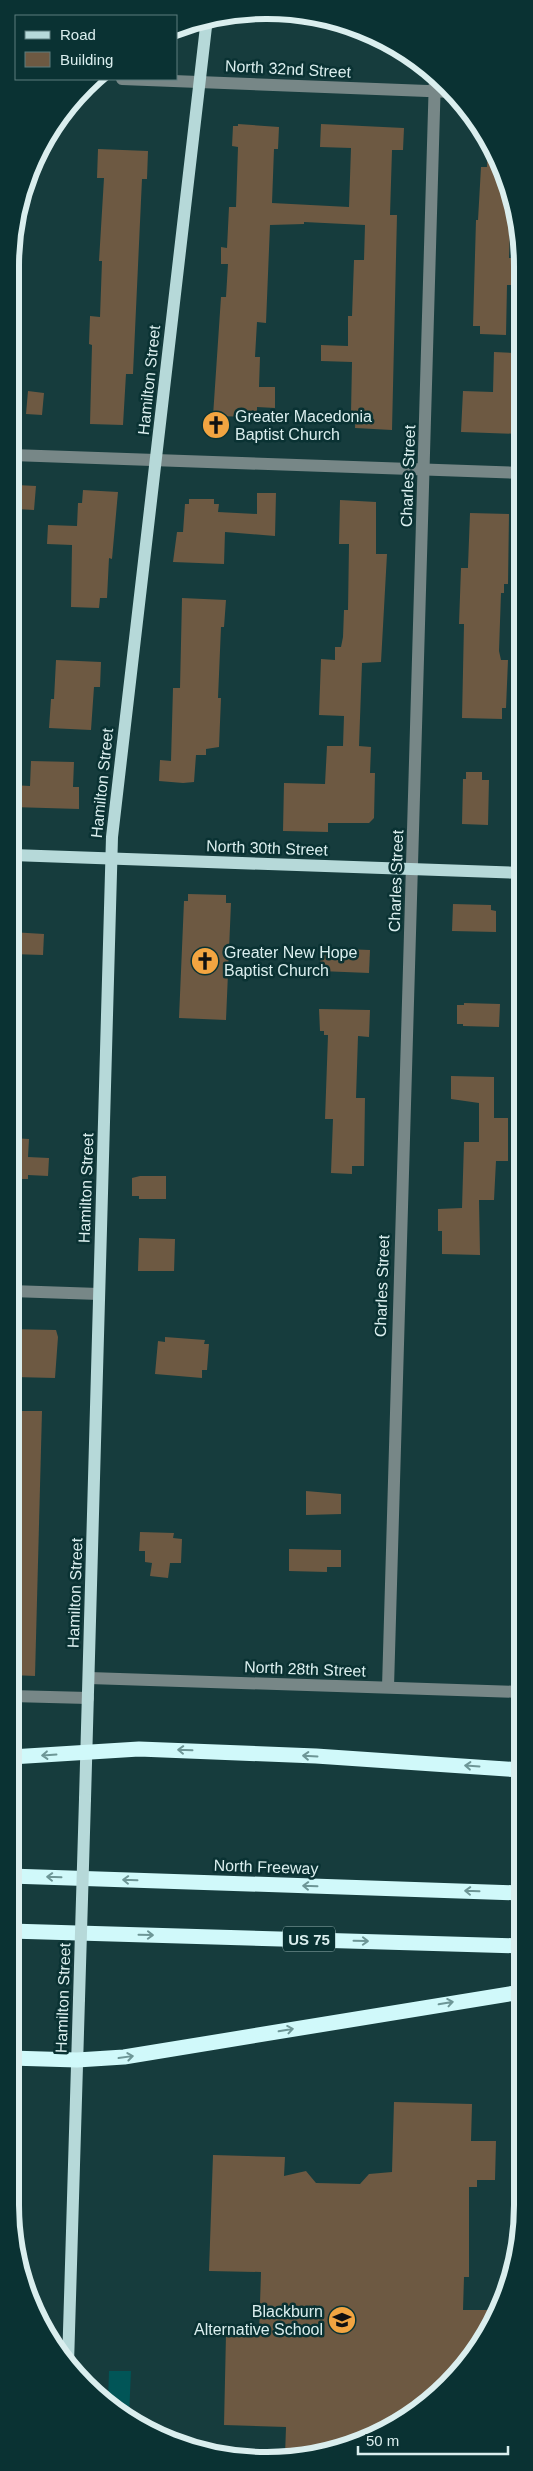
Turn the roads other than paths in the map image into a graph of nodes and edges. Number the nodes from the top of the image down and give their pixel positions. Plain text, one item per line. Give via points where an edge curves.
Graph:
1 (206, 26) edge
2 (160, 80) edge
3 (199, 81) junction
4 (434, 84) edge
5 (434, 92) junction
6 (443, 92) edge
7 (19, 455) edge
8 (157, 459) junction
9 (425, 468) junction
10 (514, 472) edge
11 (19, 856) edge
12 (111, 859) junction
13 (413, 870) junction
14 (514, 873) edge
15 (19, 1291) edge
16 (99, 1294) junction
17 (89, 1678) junction
18 (388, 1688) junction
19 (514, 1692) edge
20 (19, 1696) edge
21 (88, 1698) junction
22 (87, 1752) junction
23 (19, 1756) edge
24 (514, 1770) edge
25 (19, 1876) edge
26 (514, 1893) edge
27 (19, 1931) edge
28 (514, 1946) edge
29 (514, 1993) edge
30 (19, 2058) edge
31 (77, 2060) junction
32 (68, 2353) edge

1 - 3 main road, Hamilton Street
2 - 3 street, North 32nd Street
3 - 5 street, North 32nd Street
3 - 8 main road, Hamilton Street
4 - 5 street, Charles Street
5 - 6 street, North 32nd Street
5 - 9 street, Charles Street
7 - 8 street
8 - 9 street
8 - 12 main road, Hamilton Street
9 - 10 street
9 - 13 street, Charles Street
11 - 12 main road, North 30th Street
12 - 13 main road, North 30th Street
12 - 16 main road, Hamilton Street
13 - 14 main road, North 30th Street
13 - 18 street, Charles Street
15 - 16 street
16 - 17 main road, Hamilton Street
17 - 18 street, North 28th Street
17 - 21 main road, Hamilton Street
18 - 19 street, North 28th Street
20 - 21 street
21 - 22 main road, Hamilton Street
22 -> 23 highway
24 -> 22 highway via 226,1752 139,1749
22 - 31 main road, Hamilton Street, bridge
26 -> 25 highway, North Freeway
27 -> 28 highway, US 75
31 -> 29 highway via 124,2058
30 - 31 highway
31 - 32 main road, Hamilton Street

